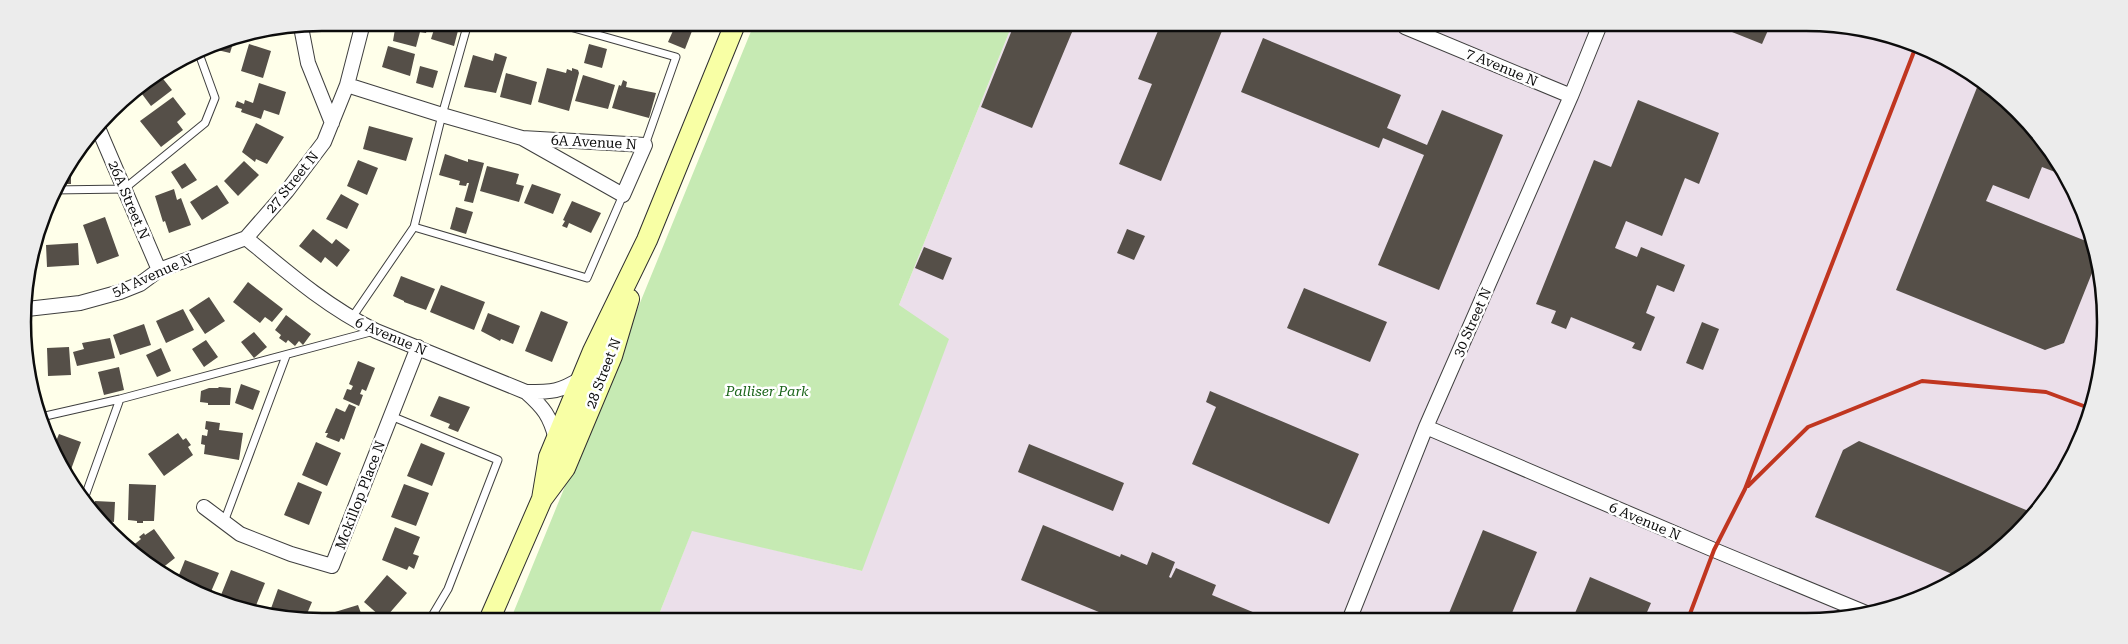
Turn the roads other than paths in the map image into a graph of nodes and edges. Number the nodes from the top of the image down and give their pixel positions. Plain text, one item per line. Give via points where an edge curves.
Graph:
1 (361, 31) edge
2 (466, 31) edge
3 (584, 31) edge
4 (732, 31) edge
5 (1415, 31) edge
6 (1597, 31) edge
7 (301, 32) edge
8 (200, 58) edge
9 (347, 84) junction
10 (1571, 96) junction
11 (442, 115) junction
12 (332, 123) junction
13 (100, 133) edge
14 (522, 138) junction
15 (645, 145) junction
16 (124, 189) junction
17 (63, 190) edge
18 (623, 195) junction
19 (414, 227) junction
20 (246, 238) junction
21 (647, 240) junction
22 (159, 270) junction
23 (32, 308) edge
24 (352, 319) junction
25 (376, 331) junction
26 (418, 347) junction
27 (286, 356) junction
28 (582, 378) junction
29 (526, 392) junction
30 (120, 399) junction
31 (47, 416) edge
32 (391, 416) junction
33 (1426, 427) junction
34 (556, 439) junction
35 (86, 493) edge
36 (542, 499) junction
37 (204, 507) dead end
38 (224, 522) junction
39 (1855, 608) edge
40 (492, 611) edge
41 (434, 613) edge
42 (1352, 613) edge

1 - 9 street, 27 Street N
2 - 11 lane
3 - 15 lane via 676,57
4 - 21 main road, 28 Street N
5 - 10 street, 7 Avenue N
6 - 10 street, 30 Street N
7 - 12 street via 308,62
8 - 16 lane via 215,98 205,123
9 - 11 street, 6A Avenue N
9 - 12 street, 27 Street N
10 - 33 street, 30 Street N
11 - 14 street, 6A Avenue N
11 - 19 lane
12 - 20 street, 27 Street N via 324,142
13 - 16 street, 26A Street N
14 - 15 street, 6A Avenue N
14 - 18 street, 6A Avenue N
15 - 18 street, 6A Avenue N
16 - 17 lane
16 - 22 street, 26A Street N
18 - 19 lane via 587,278
19 - 24 lane
20 - 22 street, 5A Avenue N
20 - 24 street, 6 Avenue N via 304,286
21 - 28 main road, 28 Street N
21 - 36 main road, 28 Street N via 612,356 565,468
22 - 23 street, 5A Avenue N via 140,284 120,292 80,303
24 - 25 street, 6 Avenue N
25 - 26 street, 6 Avenue N
25 - 27 lane
26 - 29 street, 6 Avenue N
26 - 32 street, Mckillop Place N
27 - 30 lane
27 - 38 lane
28 - 29 street, 6 Avenue N via 563,390
28 - 34 main road, 28 Street N
29 - 34 street, 6 Avenue N via 544,408 551,419
30 - 31 lane
30 - 35 lane
32 - 38 street, Mckillop Place N via 332,566 240,534
32 - 41 lane via 498,460 448,589
33 - 39 street, 6 Avenue N
33 - 42 street, 30 Street N
34 - 36 main road, 28 Street N via 549,457
36 - 40 main road, 28 Street N
37 - 38 street, Mckillop Place N

